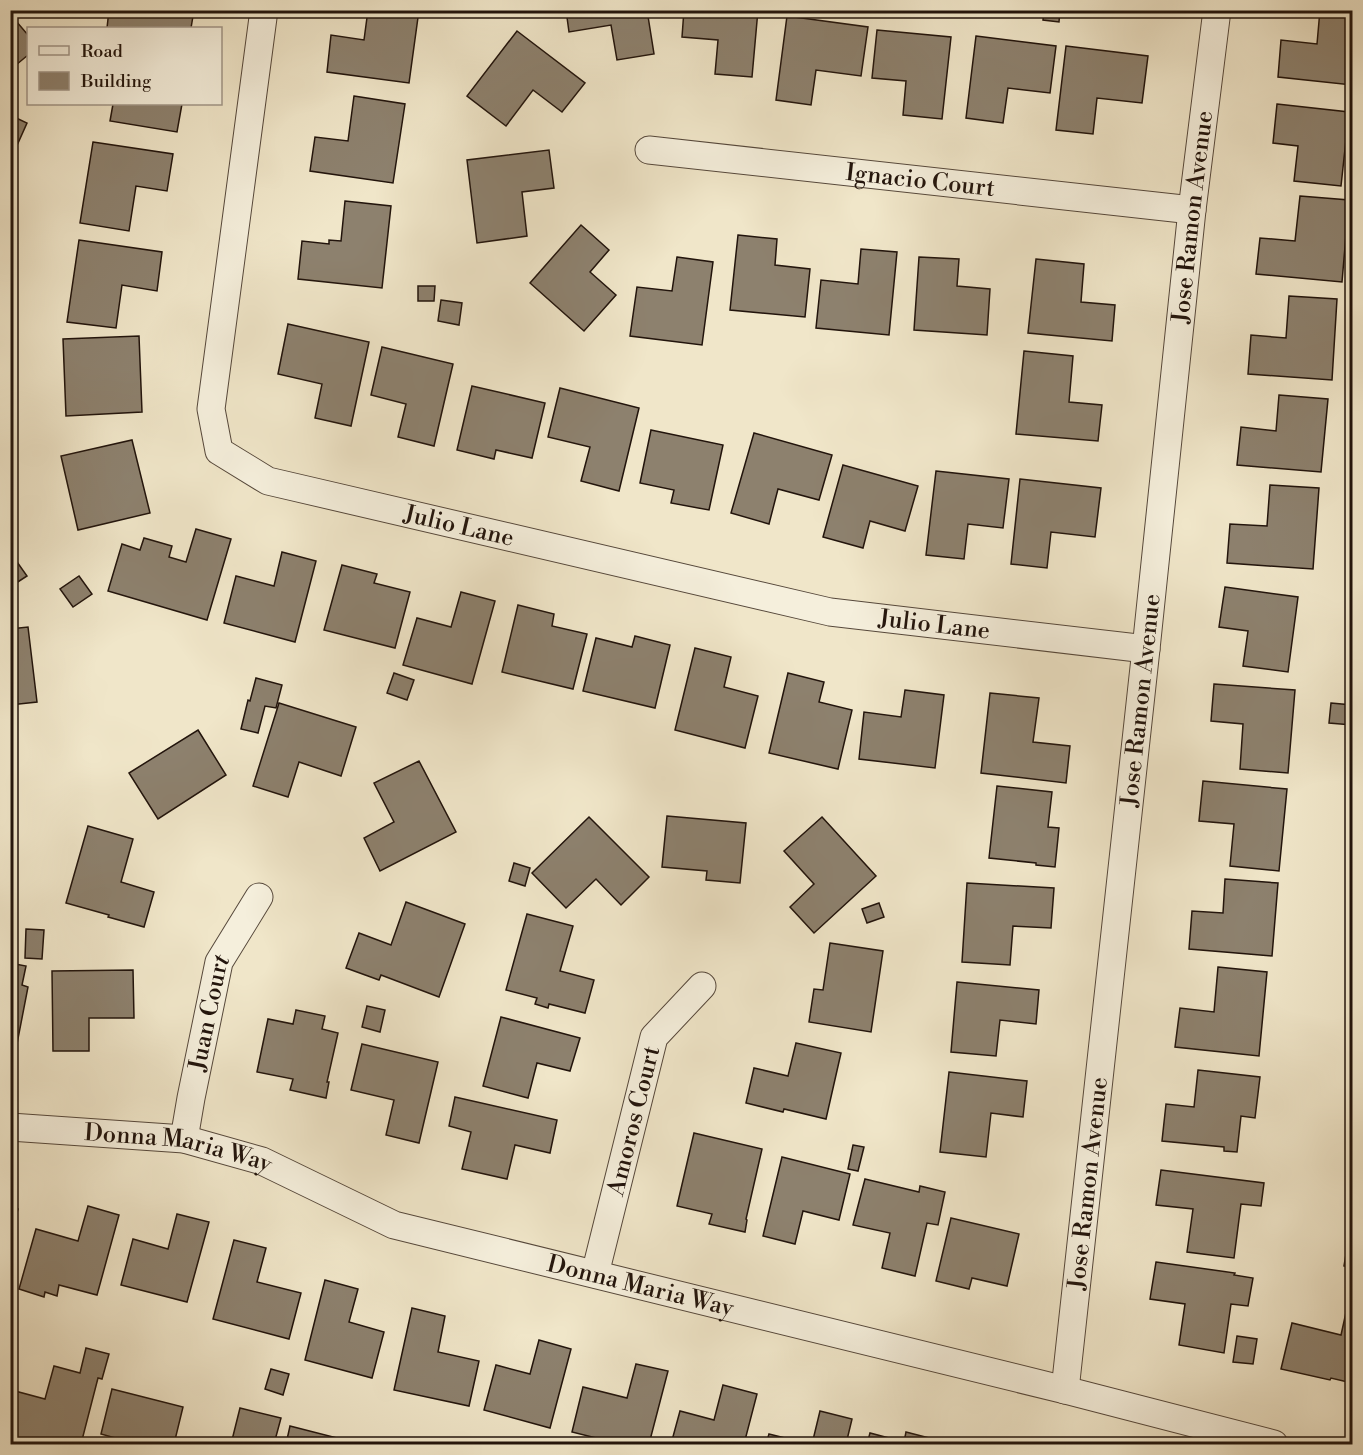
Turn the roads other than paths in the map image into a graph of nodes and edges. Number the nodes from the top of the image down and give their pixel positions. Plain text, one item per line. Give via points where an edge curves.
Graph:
1 (264, 10) edge
2 (1216, 10) edge
3 (649, 150) dead end
4 (1192, 210) junction
5 (1146, 649) junction
6 (259, 897) dead end
7 (702, 986) dead end
8 (10, 1127) edge
9 (184, 1139) junction
10 (595, 1275) junction
11 (1065, 1390) junction
12 (1274, 1444) edge

1 - 5 street, Julio Lane via 211,409 219,451 268,481 830,612
2 - 4 street, Jose Ramon Avenue
3 - 4 street, Ignacio Court
4 - 5 street, Jose Ramon Avenue
5 - 11 street, Jose Ramon Avenue
6 - 9 street, Juan Court via 219,962
7 - 10 street, Amoros Court via 654,1037
8 - 9 street, Donna Maria Way
9 - 10 street, Donna Maria Way via 262,1161 394,1225
10 - 11 street, Donna Maria Way
11 - 12 street, Donna Maria Way

